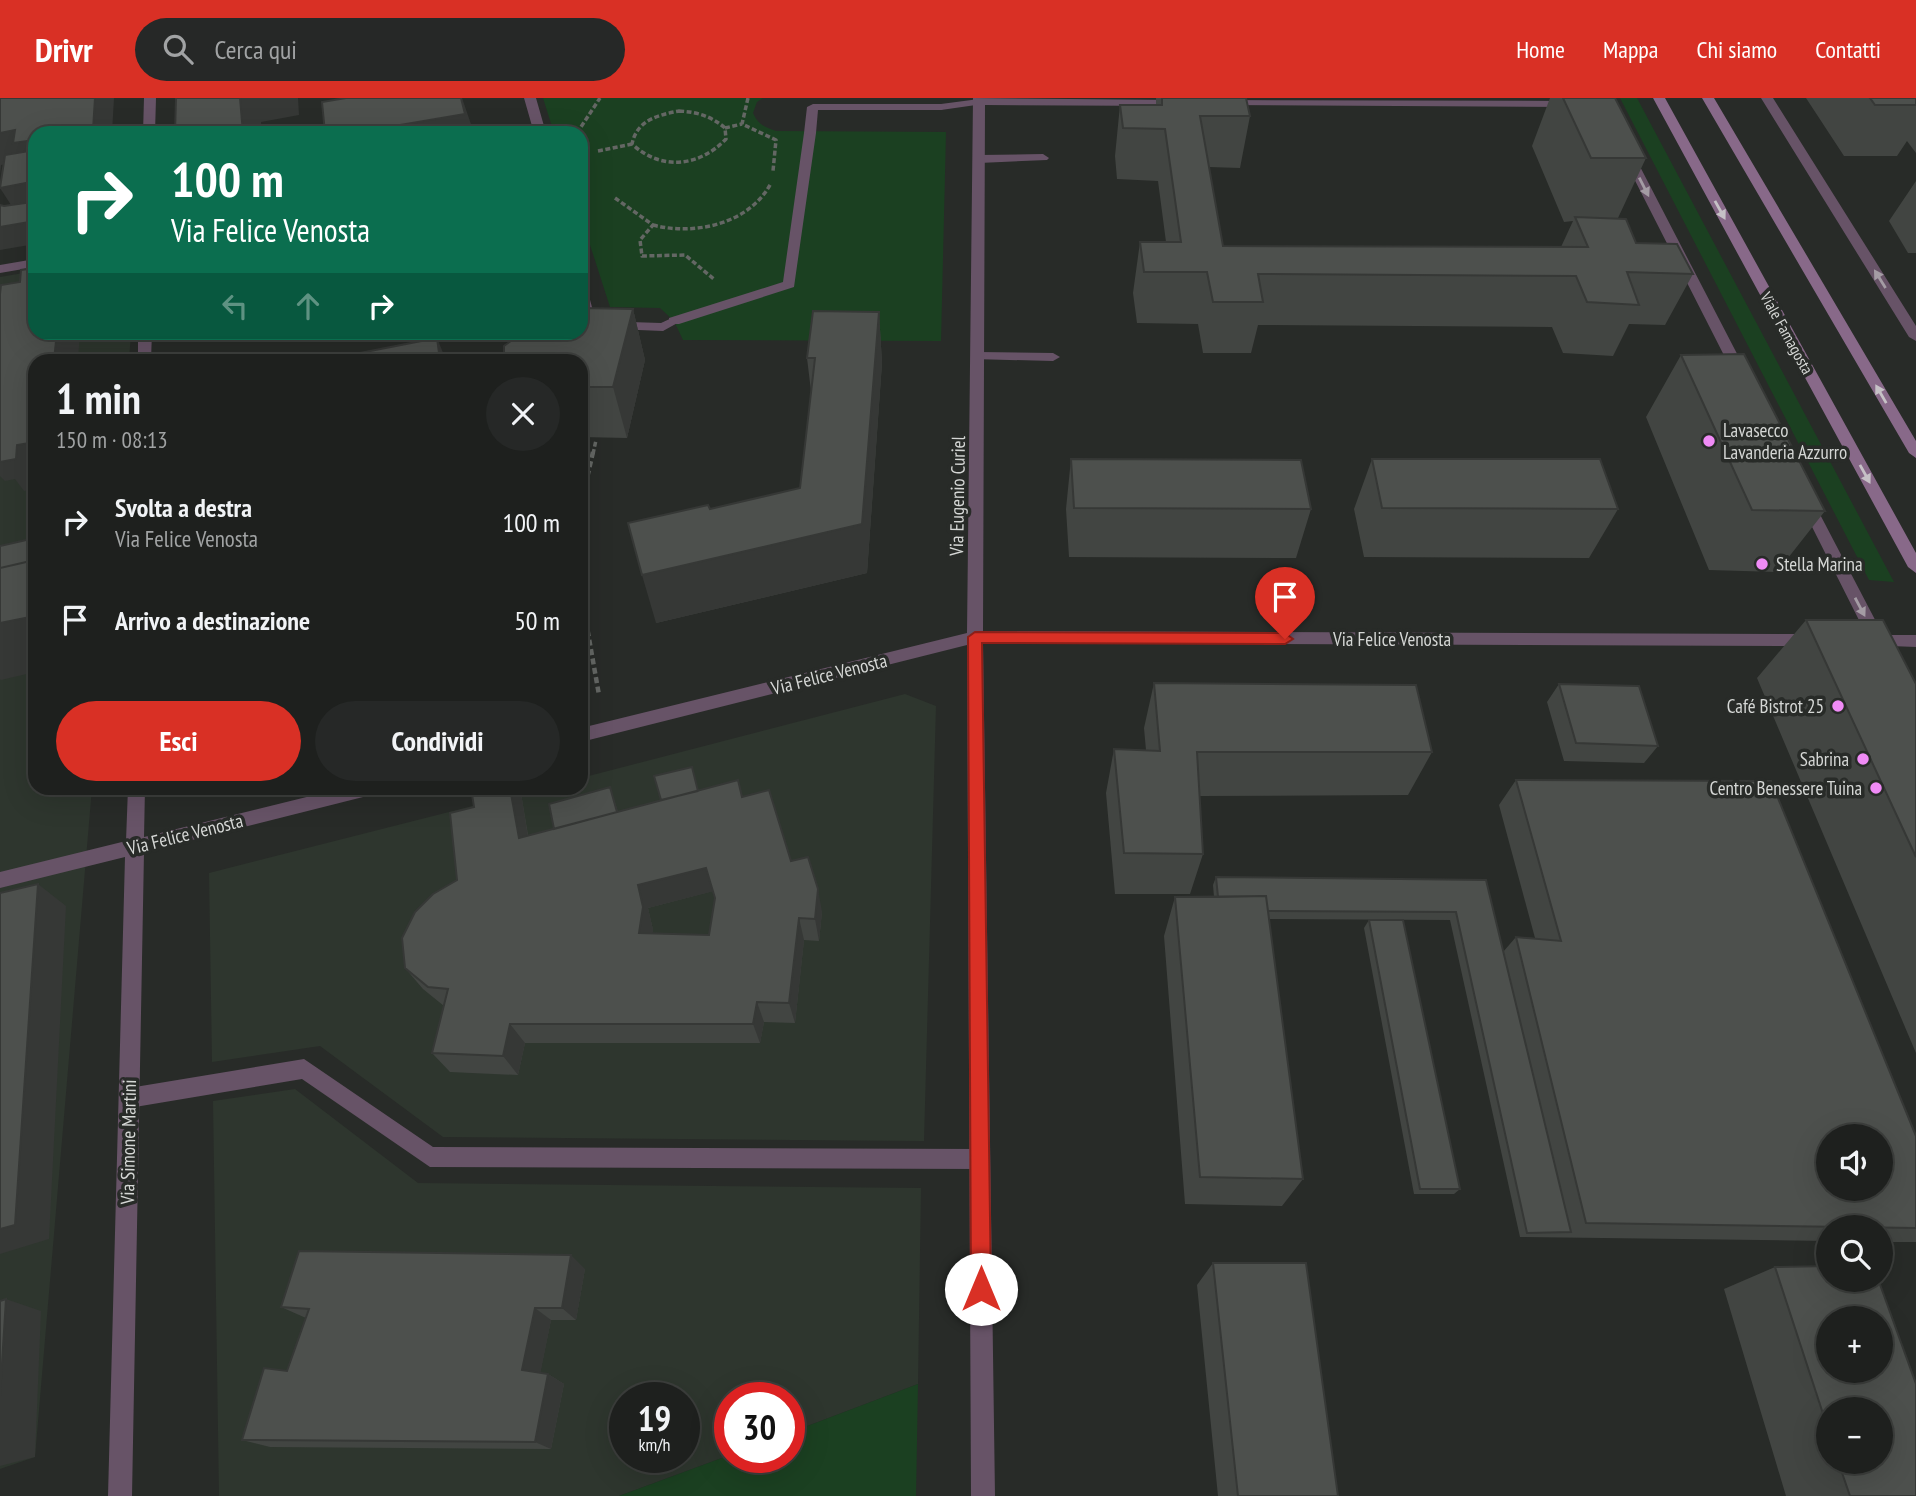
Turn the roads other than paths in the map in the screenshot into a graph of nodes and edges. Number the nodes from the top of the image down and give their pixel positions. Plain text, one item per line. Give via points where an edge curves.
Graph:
1 (150, 98) edge
2 (530, 98) edge
3 (1659, 98) edge
4 (1707, 98) edge
5 (1767, 98) edge
6 (979, 100) edge
7 (1191, 103) edge
8 (1205, 103) edge
9 (1577, 104) edge
10 (149, 126) edge
11 (538, 126) edge
12 (1621, 141) edge
13 (1043, 158) dead end
14 (979, 159) junction
15 (28, 264) edge
16 (0, 269) edge
17 (588, 316) edge
18 (1916, 337) edge
19 (978, 356) junction
20 (1053, 356) dead end
21 (1745, 384) edge
22 (1916, 453) edge
23 (1802, 493) edge
24 (1916, 567) edge
25 (975, 637) junction
26 (1824, 640) edge
27 (1851, 641) edge
28 (1916, 641) edge
29 (1881, 647) junction
30 (588, 733) edge
31 (136, 795) edge
32 (342, 795) edge
33 (134, 846) junction
34 (0, 880) edge
35 (129, 1098) junction
36 (980, 1159) junction
37 (120, 1496) edge
38 (983, 1496) edge

1 - 10 street
2 - 11 street
3 -> 24 main road, Viale Famagosta
22 -> 4 main road
18 -> 5 street
6 - 7 street
6 - 14 street, Via Eugenio Curiel
6 - 17 street via 941,107 813,107 789,284 663,327 595,325
8 - 9 street
12 -> 21 street
13 - 14 street
14 - 19 street, Via Eugenio Curiel
15 - 16 street
19 - 20 street
19 - 25 street, Via Eugenio Curiel
23 -> 29 street
25 - 26 street, Via Felice Venosta
25 - 30 street, Via Felice Venosta
25 - 36 street, Via Eugenio Curiel
27 - 29 street
28 - 29 street
31 - 33 street, Via Simone Martini
32 - 33 street, Via Felice Venosta
33 - 34 street, Via Felice Venosta
33 - 35 street, Via Simone Martini
35 - 36 street via 304,1069 430,1157
35 - 37 street, Via Simone Martini
36 - 38 street, Via Eugenio Curiel

